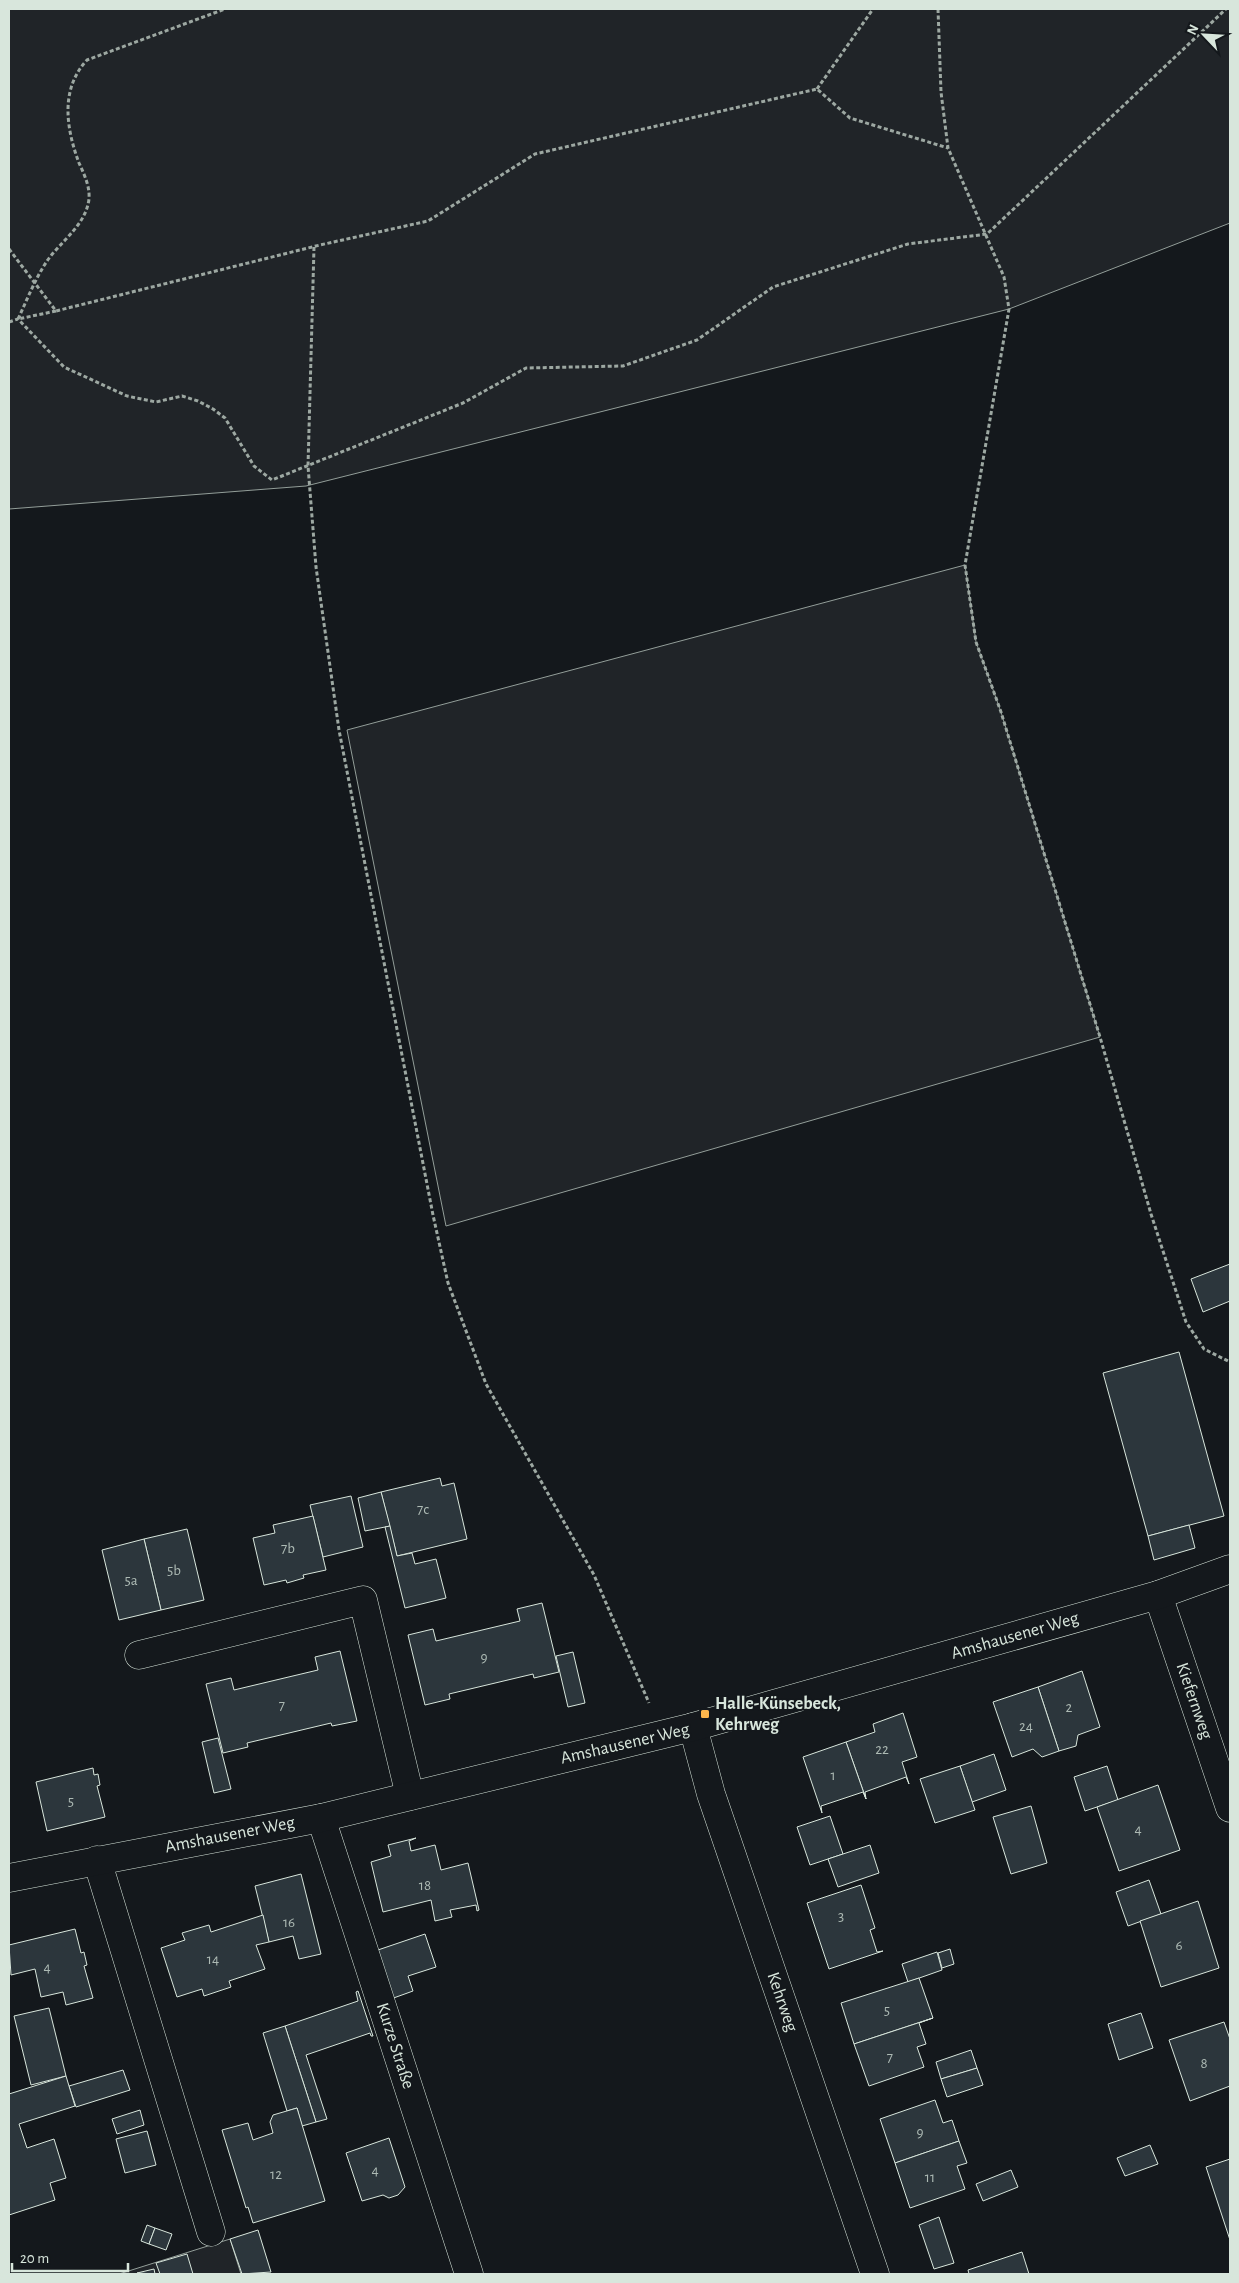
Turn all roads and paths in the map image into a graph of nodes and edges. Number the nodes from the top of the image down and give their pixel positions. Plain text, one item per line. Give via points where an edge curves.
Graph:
1 (225, 9) edge
2 (873, 9) edge
3 (938, 9) edge
4 (1226, 9) edge
5 (817, 89) junction
6 (948, 148) junction
7 (987, 234) junction
8 (314, 247) junction
9 (9, 249) edge
10 (35, 284) junction
11 (56, 311) junction
12 (18, 319) junction
13 (9, 322) edge
14 (308, 466) junction
15 (1230, 1362) edge
16 (1230, 1569) edge
17 (1158, 1595) junction
18 (138, 1655) dead end
19 (693, 1727) junction
20 (656, 1736) junction
21 (410, 1796) junction
22 (1230, 1808) edge
23 (321, 1818) junction
24 (97, 1860) junction
25 (9, 1878) edge
26 (210, 2232) dead end
27 (469, 2274) edge
28 (875, 2274) edge

1 - 10 path via 87,60 78,69 68,99 68,132 87,182 89,199 83,218 47,262
2 - 5 path
3 - 6 path
4 - 7 path
5 - 6 path via 850,118
5 - 8 path via 535,154 428,221
6 - 7 path
7 - 14 path via 908,244 772,287 697,340 624,366 526,368 463,403
7 - 15 path via 1004,277 1009,309 965,566 976,642 1001,712 1186,1322 1204,1349
8 - 11 path
8 - 14 path
9 - 10 path
10 - 11 path
10 - 12 path
11 - 12 path
12 - 13 path
12 - 14 path via 64,367 127,396 156,402 182,396 213,409 225,418 254,466 272,480
14 - 20 path via 316,567 339,730 448,1283 486,1384 594,1575 647,1695
16 - 17 street, Amshausener Weg
17 - 19 street, Amshausener Weg
17 - 22 street, Kiefernweg
18 - 21 street via 363,1600
19 - 20 street, Amshausener Weg
19 - 28 street, Kehrweg via 711,1794
20 - 21 street, Amshausener Weg
21 - 23 street, Amshausener Weg
23 - 24 street, Amshausener Weg
23 - 27 street, Kurze Straße
24 - 25 street, Amshausener Weg
24 - 26 street

